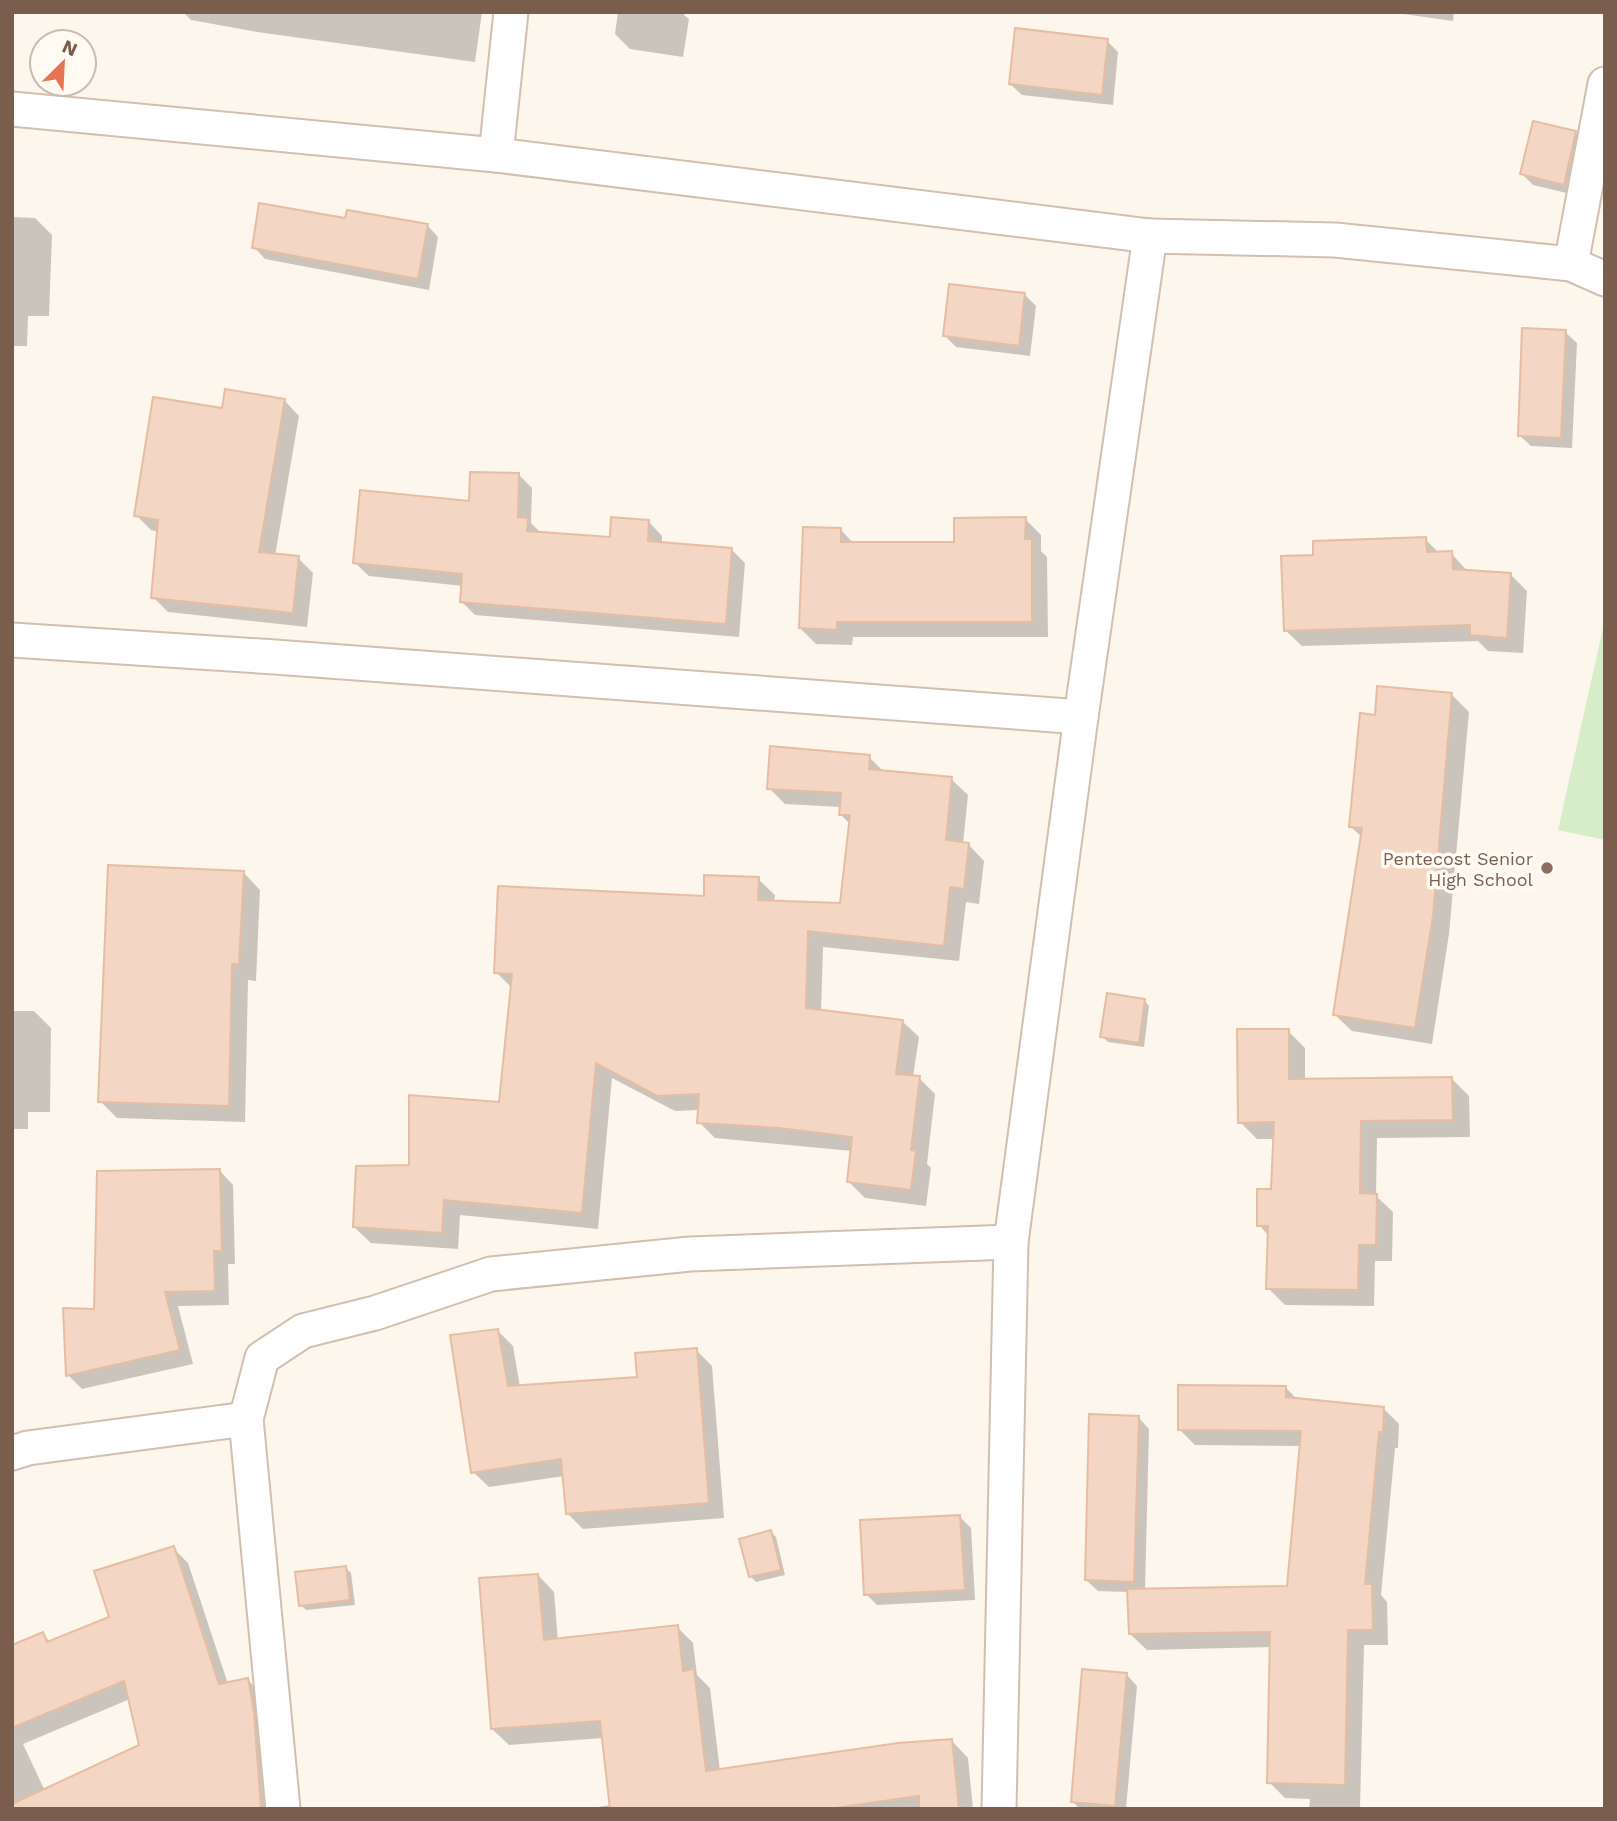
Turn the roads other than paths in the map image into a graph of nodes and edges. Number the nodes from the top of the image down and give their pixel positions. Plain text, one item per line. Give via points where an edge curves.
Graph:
1 (512, 12) edge
2 (1605, 84) edge
3 (12, 108) edge
4 (496, 155) junction
5 (1150, 236) junction
6 (1571, 264) junction
7 (1605, 279) edge
8 (12, 640) edge
9 (1081, 717) junction
10 (1011, 1242) junction
11 (246, 1419) junction
12 (12, 1453) edge
13 (283, 1809) edge
14 (999, 1809) edge

1 - 4 street
2 - 6 street
3 - 4 street
4 - 5 street
5 - 6 street via 1335,240
5 - 9 street
6 - 7 street
8 - 9 street
9 - 10 street
10 - 11 street via 690,1254 491,1274 375,1313 303,1331 262,1358
10 - 14 street
11 - 12 street
11 - 13 street

